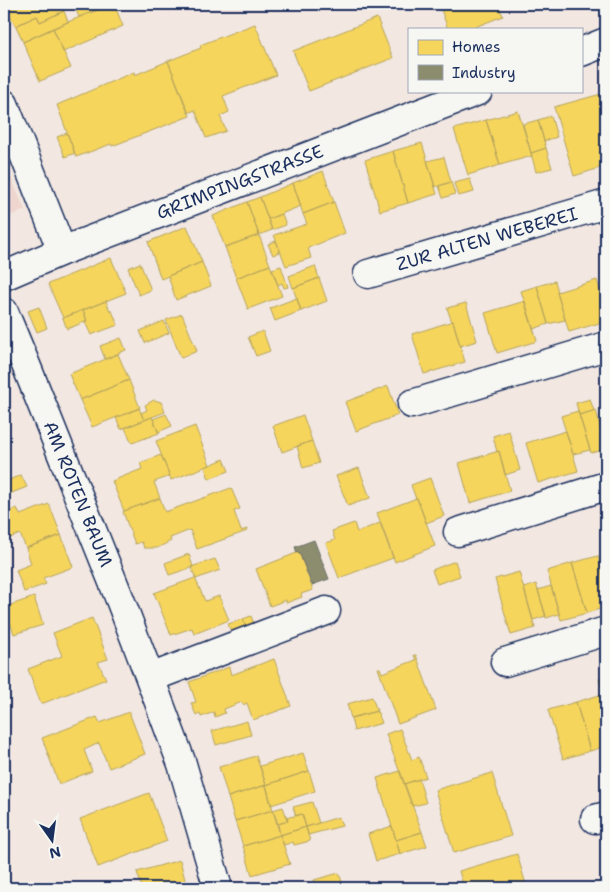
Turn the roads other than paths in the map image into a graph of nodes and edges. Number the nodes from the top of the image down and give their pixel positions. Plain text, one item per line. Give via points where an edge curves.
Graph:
1 (606, 42) edge
2 (582, 52) edge
3 (475, 92) edge
4 (4, 104) edge
5 (606, 204) edge
6 (62, 251) junction
7 (368, 274) dead end
8 (4, 276) edge
9 (4, 312) edge
10 (606, 346) edge
11 (412, 404) dead end
12 (606, 486) edge
13 (458, 532) dead end
14 (326, 611) dead end
15 (606, 631) edge
16 (505, 662) dead end
17 (150, 678) junction
18 (218, 888) edge

1 - 2 street
3 - 6 street, GRIMPINGSTRASSE
4 - 6 street
5 - 7 street, ZUR ALTEN WEBEREI
6 - 8 street, GRIMPINGSTRASSE
9 - 17 street, AM ROTEN BAUM
10 - 11 street
12 - 13 street
14 - 17 street
15 - 16 street
17 - 18 street, AM ROTEN BAUM via 182,764

